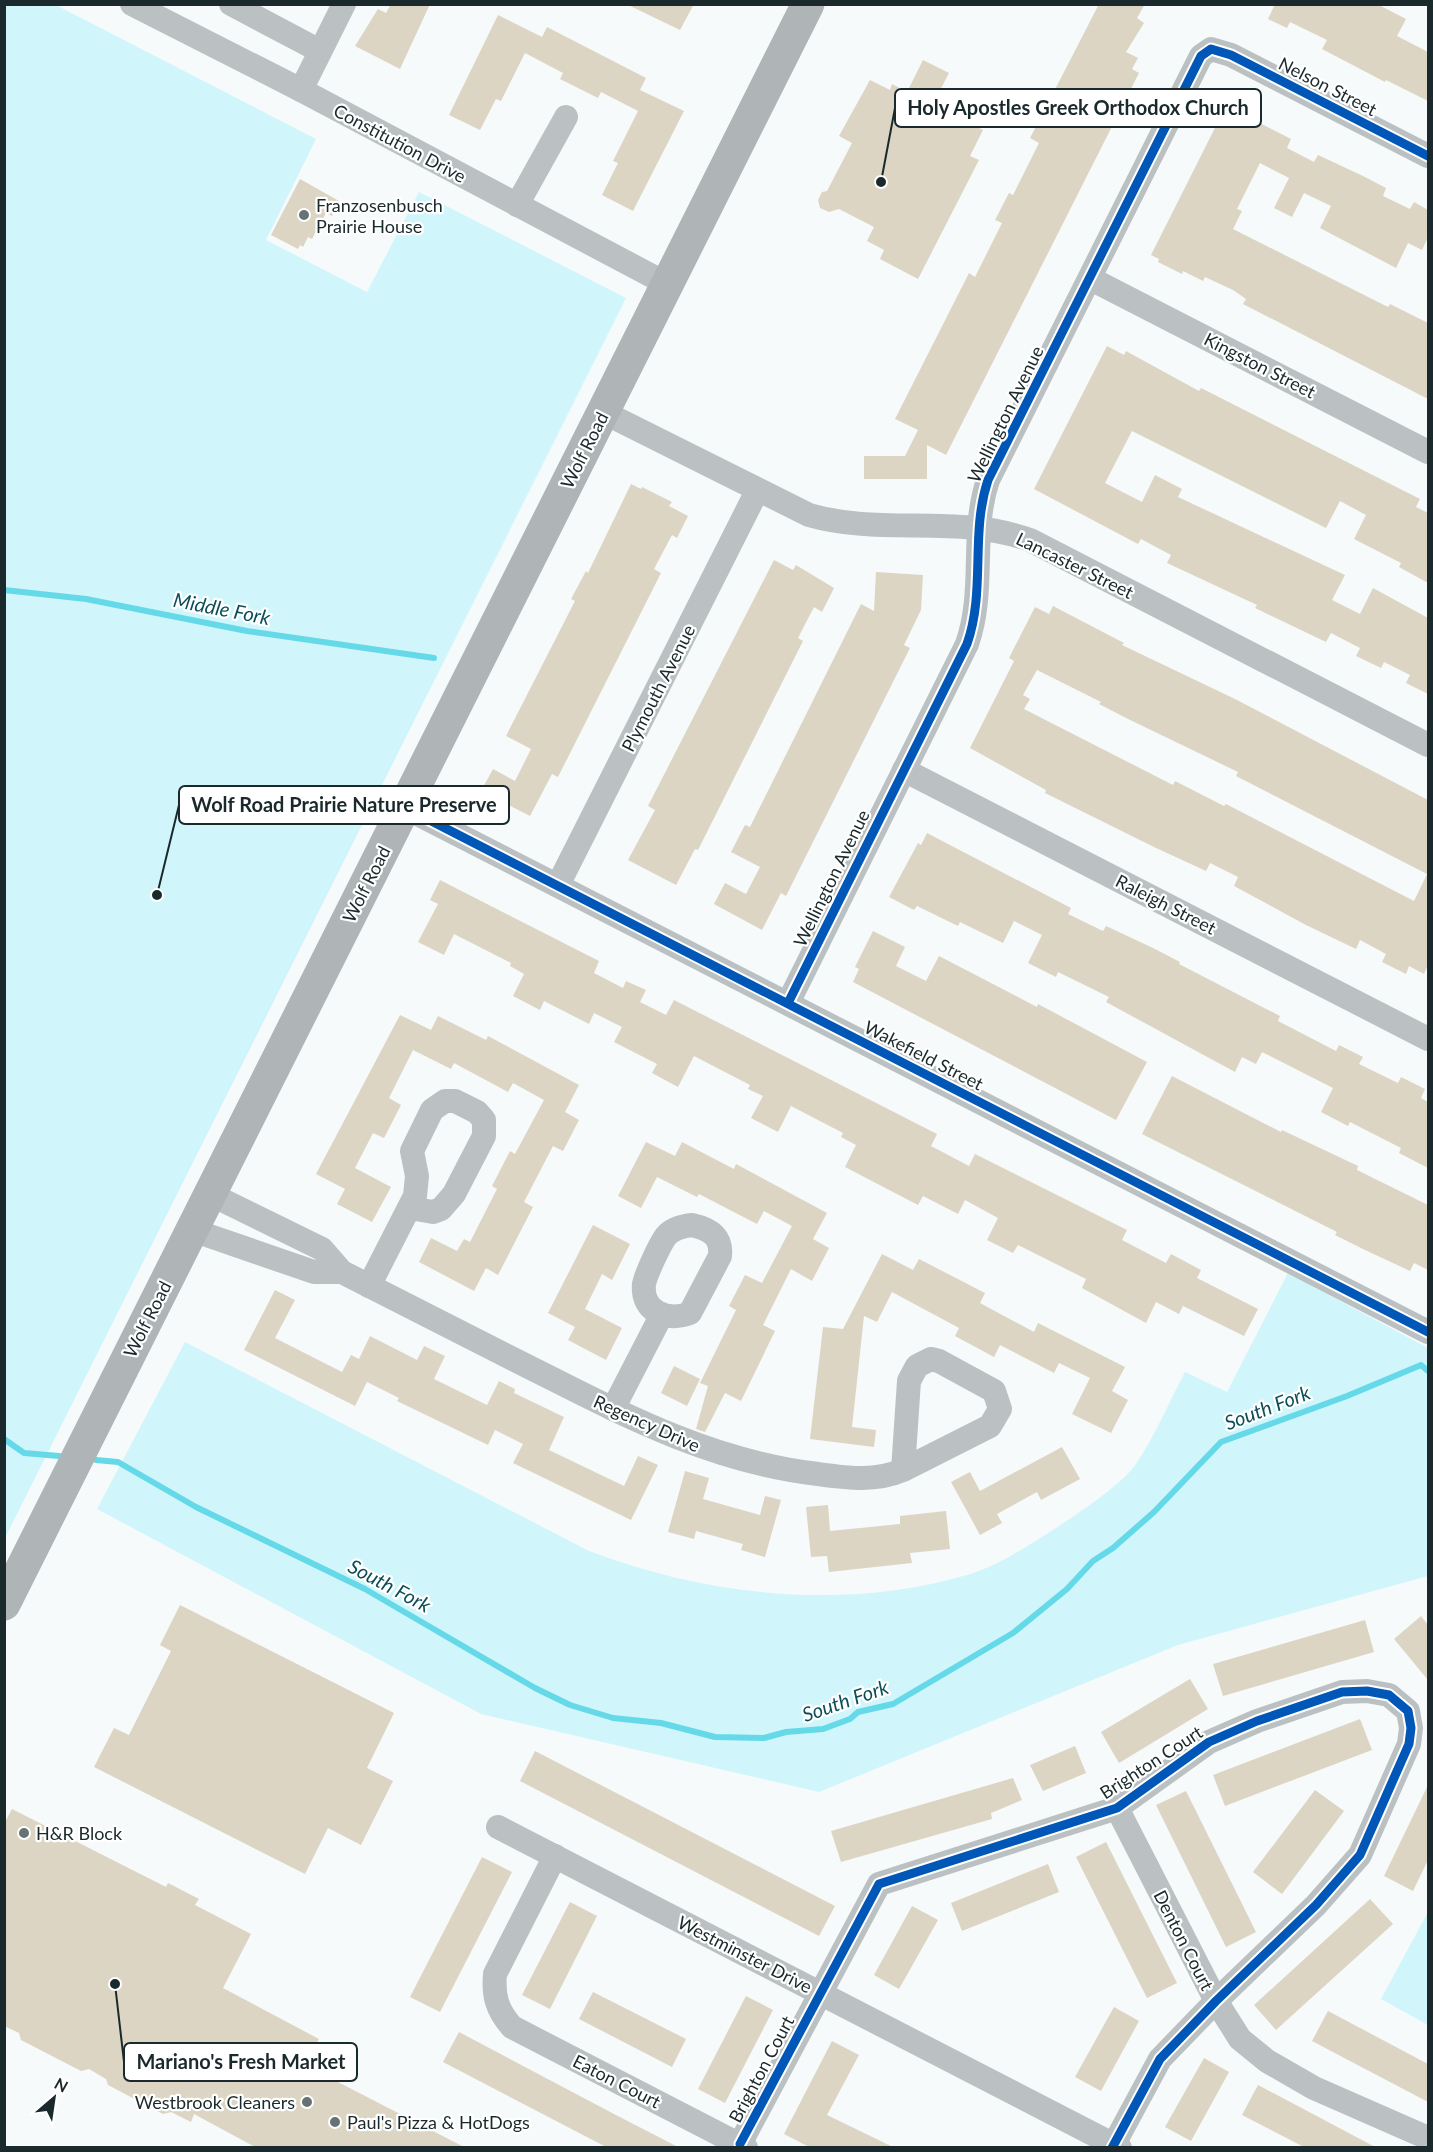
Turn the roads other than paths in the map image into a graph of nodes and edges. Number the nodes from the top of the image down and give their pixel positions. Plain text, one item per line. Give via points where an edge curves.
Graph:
1 (132, 4) edge
2 (231, 4) edge
3 (344, 4) edge
4 (808, 4) edge
5 (1211, 49) joint
6 (320, 51) junction
7 (301, 90) junction
8 (566, 117) dead end
9 (1428, 156) edge
10 (517, 205) junction
11 (1091, 279) junction
12 (668, 284) junction
13 (603, 412) junction
14 (1428, 452) edge
15 (758, 490) junction
16 (978, 527) junction
17 (1428, 745) edge
18 (904, 770) junction
19 (404, 807) junction
20 (558, 885) junction
21 (788, 1003) junction
22 (1428, 1039) edge
23 (210, 1194) junction
24 (410, 1209) dead end
25 (192, 1230) junction
26 (342, 1272) junction
27 (369, 1286) junction
28 (661, 1316) dead end
29 (1428, 1332) edge
30 (613, 1409) junction
31 (903, 1470) junction
32 (4, 1604) edge
33 (1117, 1808) junction
34 (498, 1827) dead end
35 (555, 1857) junction
36 (819, 1993) junction
37 (1216, 2001) junction
38 (1428, 2138) edge
39 (743, 2146) edge
40 (1116, 2146) edge

1 - 7 street, Constitution Drive
2 - 6 street
3 - 6 street
4 - 12 main road, Wolf Road
5 - 9 street, Nelson Street via 1231,55
5 - 11 street, Wellington Avenue via 1196,65
6 - 7 street
7 - 10 street, Constitution Drive
8 - 10 street
10 - 12 street, Constitution Drive
11 - 14 street, Kingston Street
11 - 16 street, Wellington Avenue via 988,480
12 - 13 main road, Wolf Road
13 - 15 street, Lancaster Street
13 - 19 main road, Wolf Road
15 - 16 street, Lancaster Street via 809,515 846,524
15 - 20 street, Plymouth Avenue
16 - 17 street, Lancaster Street via 1030,540
16 - 18 street, Wellington Avenue via 978,603 974,623
18 - 21 street, Wellington Avenue
18 - 22 street, Raleigh Street
19 - 20 street, Wakefield Street
19 - 23 main road, Wolf Road
20 - 21 street, Wakefield Street
21 - 29 street, Wakefield Street
23 - 25 main road, Wolf Road
23 - 26 street, Regency Drive via 322,1249
24 - 27 street
25 - 26 street, Regency Drive via 314,1272
25 - 32 main road, Wolf Road
26 - 27 street, Regency Drive
27 - 30 street, Regency Drive
28 - 30 street
30 - 31 street, Regency Drive via 688,1443 770,1467 874,1480
31 - 31 street, Regency Drive via 909,1381 917,1366 931,1359 939,1361 986,1384 998,1399 1000,1409 990,1426
33 - 36 street, Brighton Court via 879,1884
33 - 37 street, Denton Court
33 - 37 street, Brighton Court via 1209,1742 1297,1707 1342,1692 1368,1690 1389,1695 1408,1711 1409,1744 1360,1855 1316,1905
34 - 35 street, Westminster Drive
35 - 36 street, Westminster Drive
35 - 39 street, Eaton Court via 495,1974 496,2005 512,2027
36 - 39 street, Brighton Court
36 - 40 street, Westminster Drive
37 - 38 street, Denton Court via 1240,2039 1267,2061 1314,2088
37 - 40 street, Brighton Court via 1160,2060

